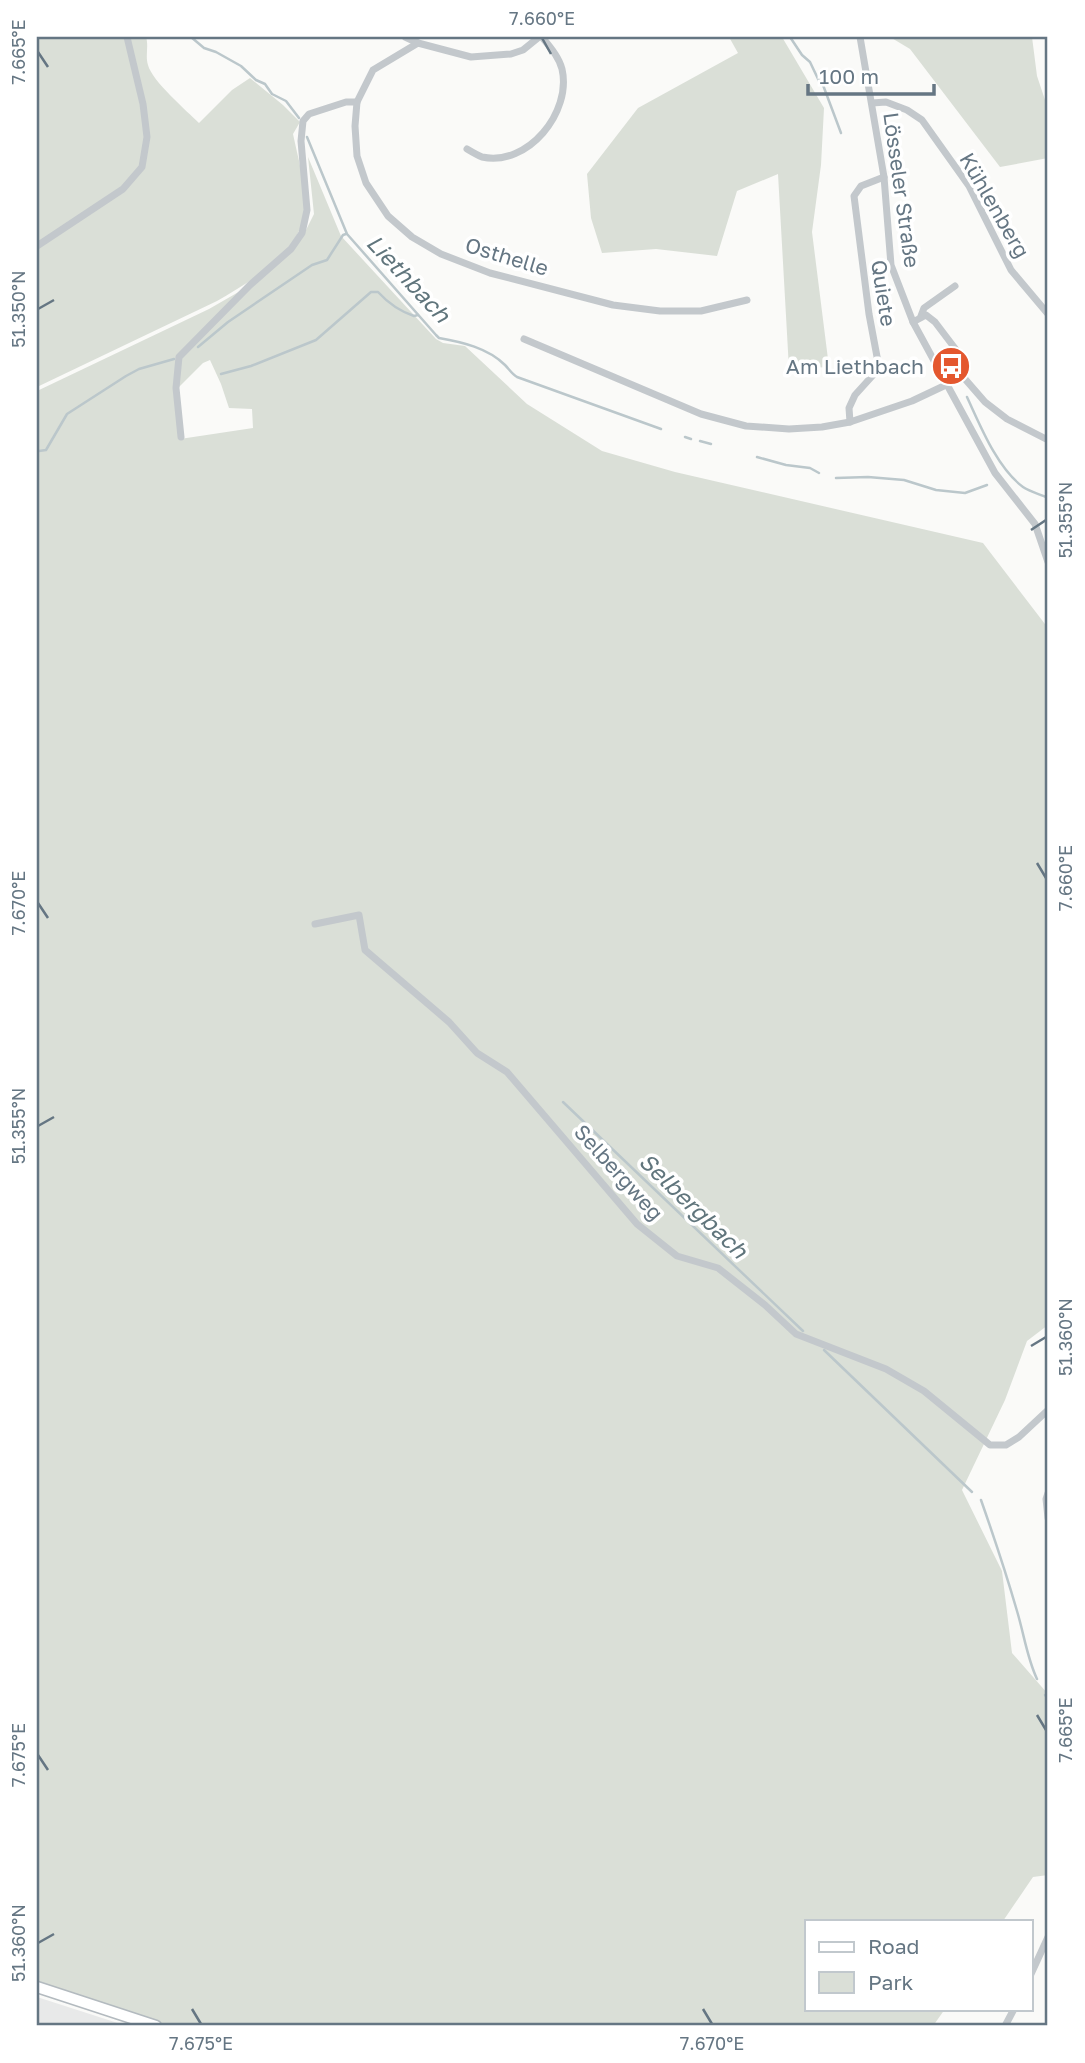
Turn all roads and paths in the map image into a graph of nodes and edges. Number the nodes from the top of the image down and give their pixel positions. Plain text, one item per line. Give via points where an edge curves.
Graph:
1 (127, 37) edge
2 (405, 37) edge
3 (541, 37) edge
4 (860, 37) edge
5 (418, 43) junction
6 (357, 102) junction
7 (872, 103) junction
8 (467, 149) dead end
9 (884, 177) junction
10 (37, 246) edge
11 (956, 286) dead end
12 (747, 300) dead end
13 (1048, 314) edge
14 (921, 316) junction
15 (913, 322) junction
16 (524, 339) dead end
17 (948, 384) junction
18 (850, 422) junction
19 (181, 437) dead end
20 (1048, 440) edge
21 (1048, 562) edge
22 (315, 924) dead end
23 (1048, 1410) edge
24 (1048, 1493) edge
25 (1048, 1518) edge
26 (1048, 1937) edge
27 (1032, 1972) edge
28 (37, 1987) edge
29 (1013, 2010) edge
30 (156, 2026) edge
31 (1005, 2026) edge

1 - 10 street via 148,136 142,167 123,189
2 - 5 street
3 - 5 street via 511,54 471,57
3 - 8 street via 563,70 559,104 548,127 516,153 480,156
4 - 7 street, Lösseler Straße
5 - 6 street, Osthelle via 373,70
6 - 12 street, Osthelle via 357,156 366,183 388,216 441,254 490,273 613,304 701,312
6 - 19 street via 309,114 303,121 307,210 302,233 292,249 179,358 176,388
7 - 9 street, Lösseler Straße
7 - 13 street, Kühlenberg via 897,106 922,120 969,186 1010,270
9 - 15 street, Lösseler Straße via 891,265
9 - 18 street, Quiete via 862,186 854,196 878,362 852,401
11 - 14 street via 924,308
14 - 15 street
14 - 20 street via 935,322 957,351 965,379 985,402
15 - 17 street, Lösseler Straße
16 - 18 street via 701,414 746,426 789,429
17 - 18 street
17 - 21 street, Lösseler Straße via 995,473 1035,524
22 - 23 street, Selbergweg via 359,915 365,950 449,1022 477,1053 507,1072 638,1224 677,1255 719,1268 796,1334 886,1369 924,1391 990,1445 1006,1445
24 - 25 street
26 - 27 street
28 - 30 main road
29 - 31 street

